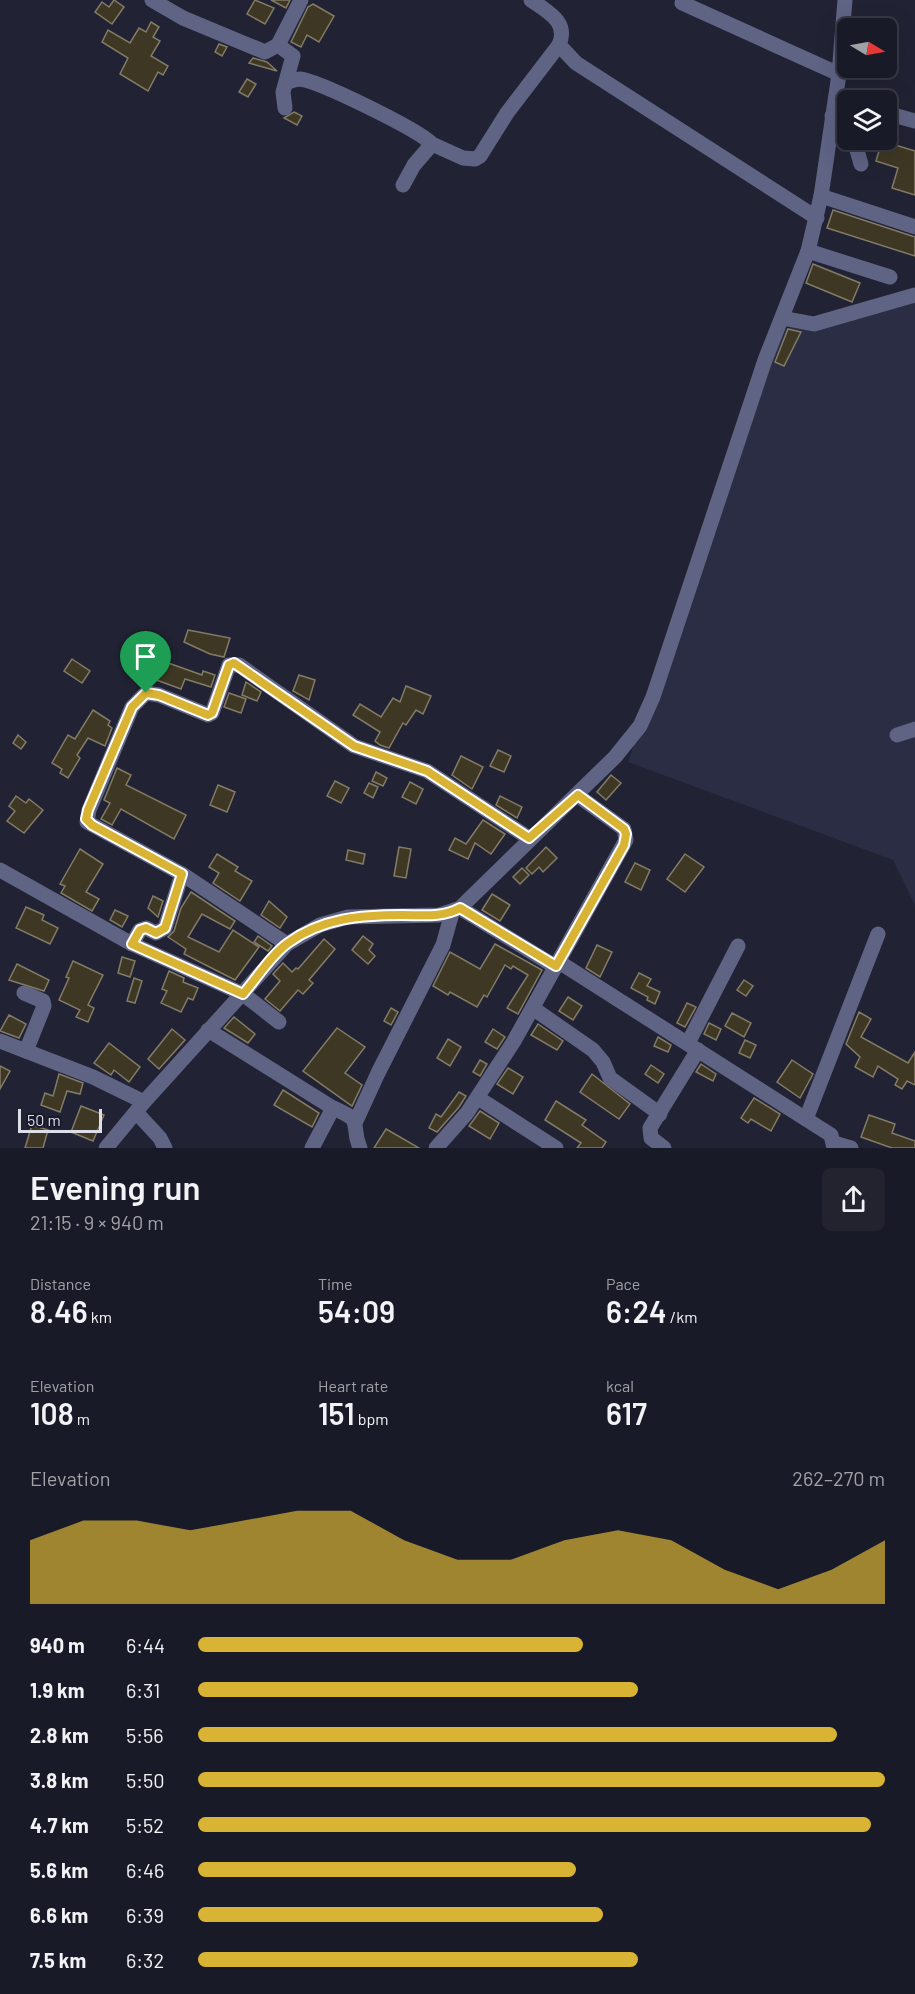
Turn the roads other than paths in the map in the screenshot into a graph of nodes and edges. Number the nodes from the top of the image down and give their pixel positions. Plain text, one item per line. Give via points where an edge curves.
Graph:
1 (152, 0) edge
2 (301, 0) edge
3 (531, 0) edge
4 (845, 0) edge
5 (682, 3) dead end
6 (844, 18) edge
7 (278, 45) junction
8 (559, 45) junction
9 (837, 73) edge
10 (286, 82) junction
11 (285, 108) dead end
12 (837, 108) edge
13 (832, 116) junction
14 (897, 116) edge
15 (837, 118) edge
16 (915, 121) edge
17 (432, 144) junction
18 (857, 150) edge
19 (861, 164) dead end
20 (403, 185) dead end
21 (821, 196) junction
22 (817, 218) junction
23 (915, 227) edge
24 (808, 251) junction
25 (890, 277) dead end
26 (915, 295) edge
27 (782, 318) junction
28 (915, 729) edge
29 (897, 735) dead end
30 (578, 795) junction
31 (529, 838) junction
32 (0, 870) edge
33 (182, 874) junction
34 (456, 910) junction
35 (878, 934) dead end
36 (132, 944) junction
37 (287, 944) junction
38 (738, 946) dead end
39 (558, 964) junction
40 (24, 993) dead end
41 (243, 994) junction
42 (534, 1009) junction
43 (279, 1022) dead end
44 (208, 1030) junction
45 (0, 1041) edge
46 (693, 1047) junction
47 (26, 1052) junction
48 (478, 1098) junction
49 (140, 1107) junction
50 (333, 1108) junction
51 (660, 1113) junction
52 (806, 1119) junction
53 (356, 1121) junction
54 (834, 1145) edge
55 (106, 1148) edge
56 (165, 1148) edge
57 (312, 1148) edge
58 (360, 1148) edge
59 (436, 1148) edge
60 (556, 1148) edge
61 (664, 1148) edge
62 (851, 1148) edge

1 - 7 street via 254,49 265,52
2 - 7 street
3 - 8 street via 562,27
4 - 6 street
5 - 9 street
7 - 10 street via 293,56
8 - 17 street via 475,159 463,158
8 - 22 street via 576,63
10 - 11 street
10 - 17 street via 301,79 326,89 407,127
12 - 13 street
13 - 15 street
13 - 21 street
14 - 16 street
17 - 20 street
18 - 19 street
21 - 22 street
21 - 23 street
22 - 24 street
24 - 25 street
24 - 27 street
26 - 27 street via 814,324
27 - 30 street via 653,697 639,726
28 - 29 street
30 - 31 street
30 - 39 street via 624,829 626,840
31 - 33 street via 427,771 354,746 234,663 229,665 208,715 159,695 146,693 139,699 132,707 87,816 87,822
31 - 34 street
32 - 36 street
33 - 36 street via 165,928 156,933 146,928 140,930
33 - 37 street
34 - 37 street via 348,917 320,925
34 - 39 street
34 - 53 street via 443,945
35 - 52 street
36 - 41 street
37 - 41 street
38 - 46 street
39 - 42 street
39 - 46 street
40 - 47 street via 43,1001 44,1006
41 - 43 street
41 - 44 street
42 - 48 street
42 - 51 street via 593,1050 610,1078
44 - 49 street
44 - 50 street
45 - 47 street
46 - 51 street
46 - 52 street
47 - 49 street via 93,1077
48 - 59 street
48 - 60 street
49 - 55 street
49 - 56 street
50 - 53 street
50 - 57 street
51 - 61 street via 649,1131 651,1138
52 - 54 street via 831,1135
53 - 58 street
54 - 62 street

